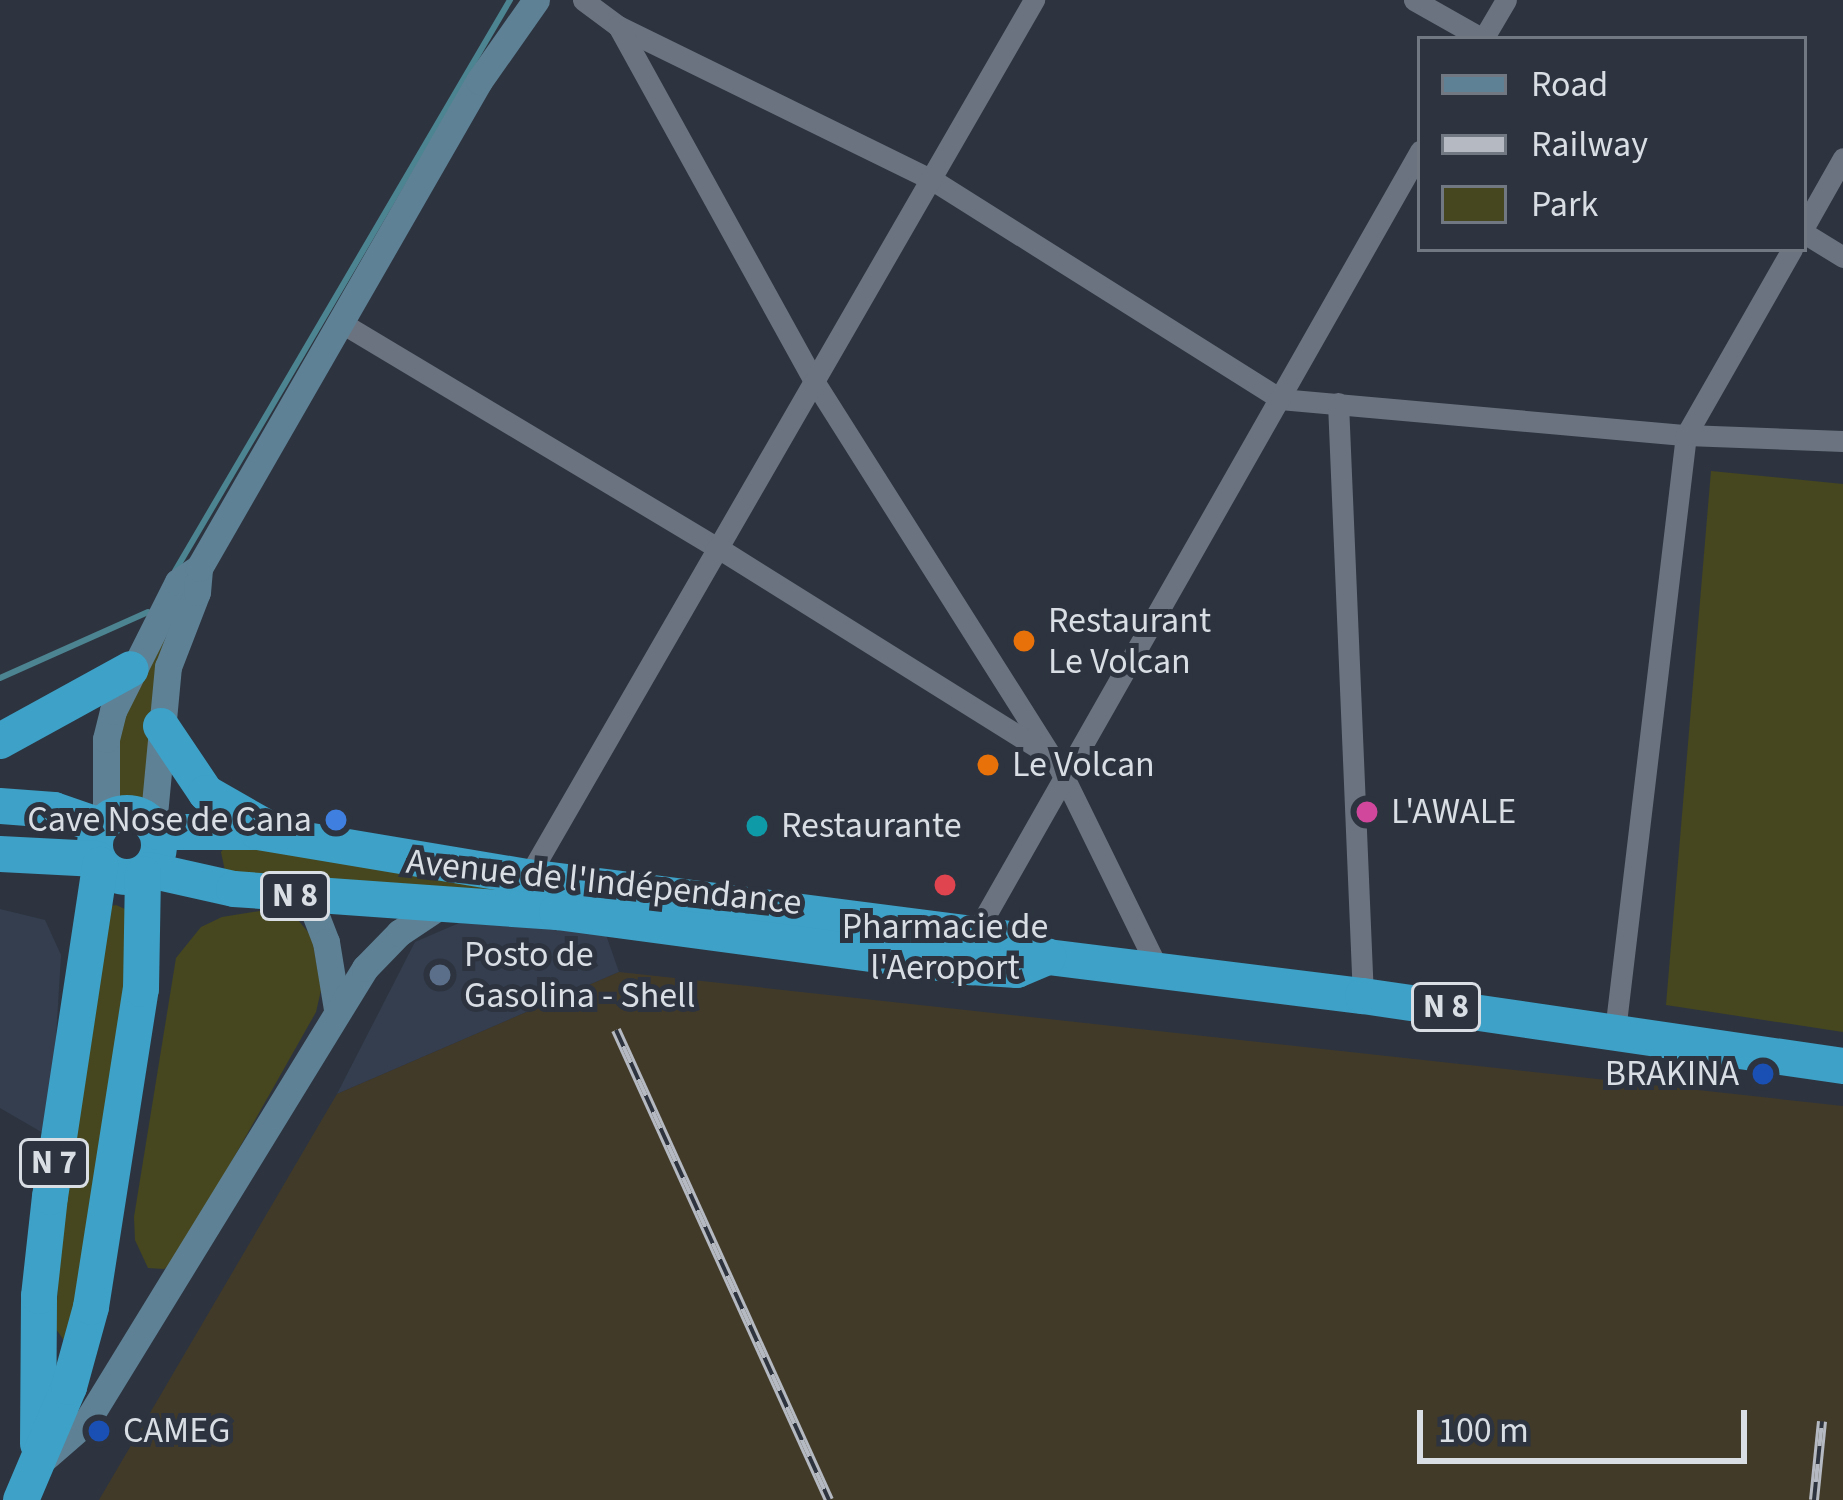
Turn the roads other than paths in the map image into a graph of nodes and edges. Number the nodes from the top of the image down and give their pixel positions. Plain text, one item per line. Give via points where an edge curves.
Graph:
1 (536, 0) edge
2 (583, 0) edge
3 (1034, 0) edge
4 (1414, 0) edge
5 (1506, 0) edge
6 (618, 26) junction
7 (1478, 36) edge
8 (1485, 36) edge
9 (1417, 156) edge
10 (1843, 158) edge
11 (931, 179) junction
12 (1807, 224) edge
13 (1807, 232) edge
14 (1790, 252) edge
15 (1843, 257) edge
16 (340, 322) junction
17 (814, 381) junction
18 (1280, 398) junction
19 (1338, 403) junction
20 (1686, 435) junction
21 (1843, 441) edge
22 (716, 546) junction
23 (200, 568) junction
24 (131, 669) junction
25 (161, 725) junction
26 (0, 741) edge
27 (1051, 756) junction
28 (1064, 777) junction
29 (0, 806) edge
30 (155, 828) junction
31 (293, 837) junction
32 (101, 842) junction
33 (0, 854) edge
34 (146, 872) junction
35 (528, 878) junction
36 (308, 898) junction
37 (444, 903) junction
38 (975, 934) junction
39 (1048, 957) junction
40 (1160, 971) junction
41 (1363, 996) junction
42 (337, 1009) junction
43 (1616, 1031) junction
44 (1843, 1066) edge
45 (38, 1464) junction
46 (21, 1500) edge

1 - 16 main road via 479,81
2 - 6 street
3 - 11 street
4 - 7 street
5 - 8 street
6 - 11 street
6 - 17 street
9 - 18 street
10 - 12 street
11 - 17 street
11 - 18 street
13 - 15 street
14 - 20 street
16 - 22 street
16 - 23 main road
17 - 22 street
17 - 27 street
18 - 19 street
18 - 28 street
19 - 20 street
19 - 41 street
20 - 21 street
20 - 43 street
22 - 27 street
22 - 35 street
23 - 24 main road via 178,582
23 - 25 main road via 168,667
24 - 26 highway
24 - 32 main road via 106,739
25 - 30 main road
25 - 31 highway via 206,793
27 - 28 street
28 - 38 street
28 - 40 street
29 - 32 highway via 54,810
30 - 31 highway, Avenue de l'Indépendance / N 8
30 - 32 highway via 130,813
30 - 34 highway via 159,852
31 - 35 highway, Avenue de l'Indépendance / N 8
32 - 33 highway
32 - 34 highway via 120,878
32 - 45 highway, N 7 via 41,1276
34 - 36 highway, Avenue de l'Indépendance / N 8
34 - 45 highway, N 7 via 141,989 91,1307
35 - 38 highway, Avenue de l'Indépendance / N 8
36 - 37 highway, Avenue de l'Indépendance / N 8
36 - 42 main road via 326,942
37 - 39 highway, Avenue de l'Indépendance / N 8 via 971,967 1017,970
37 - 42 main road via 376,955
38 - 39 highway, Avenue de l'Indépendance / N 8 via 1016,940
39 - 40 highway, Avenue de l'Indépendance / N 8
40 - 41 highway, Avenue de l'Indépendance / N 8
41 - 43 highway, Avenue de l'Indépendance / N 8
42 - 45 main road via 87,1421
43 - 44 highway, Avenue de l'Indépendance / N 8
45 - 46 highway, N 7

